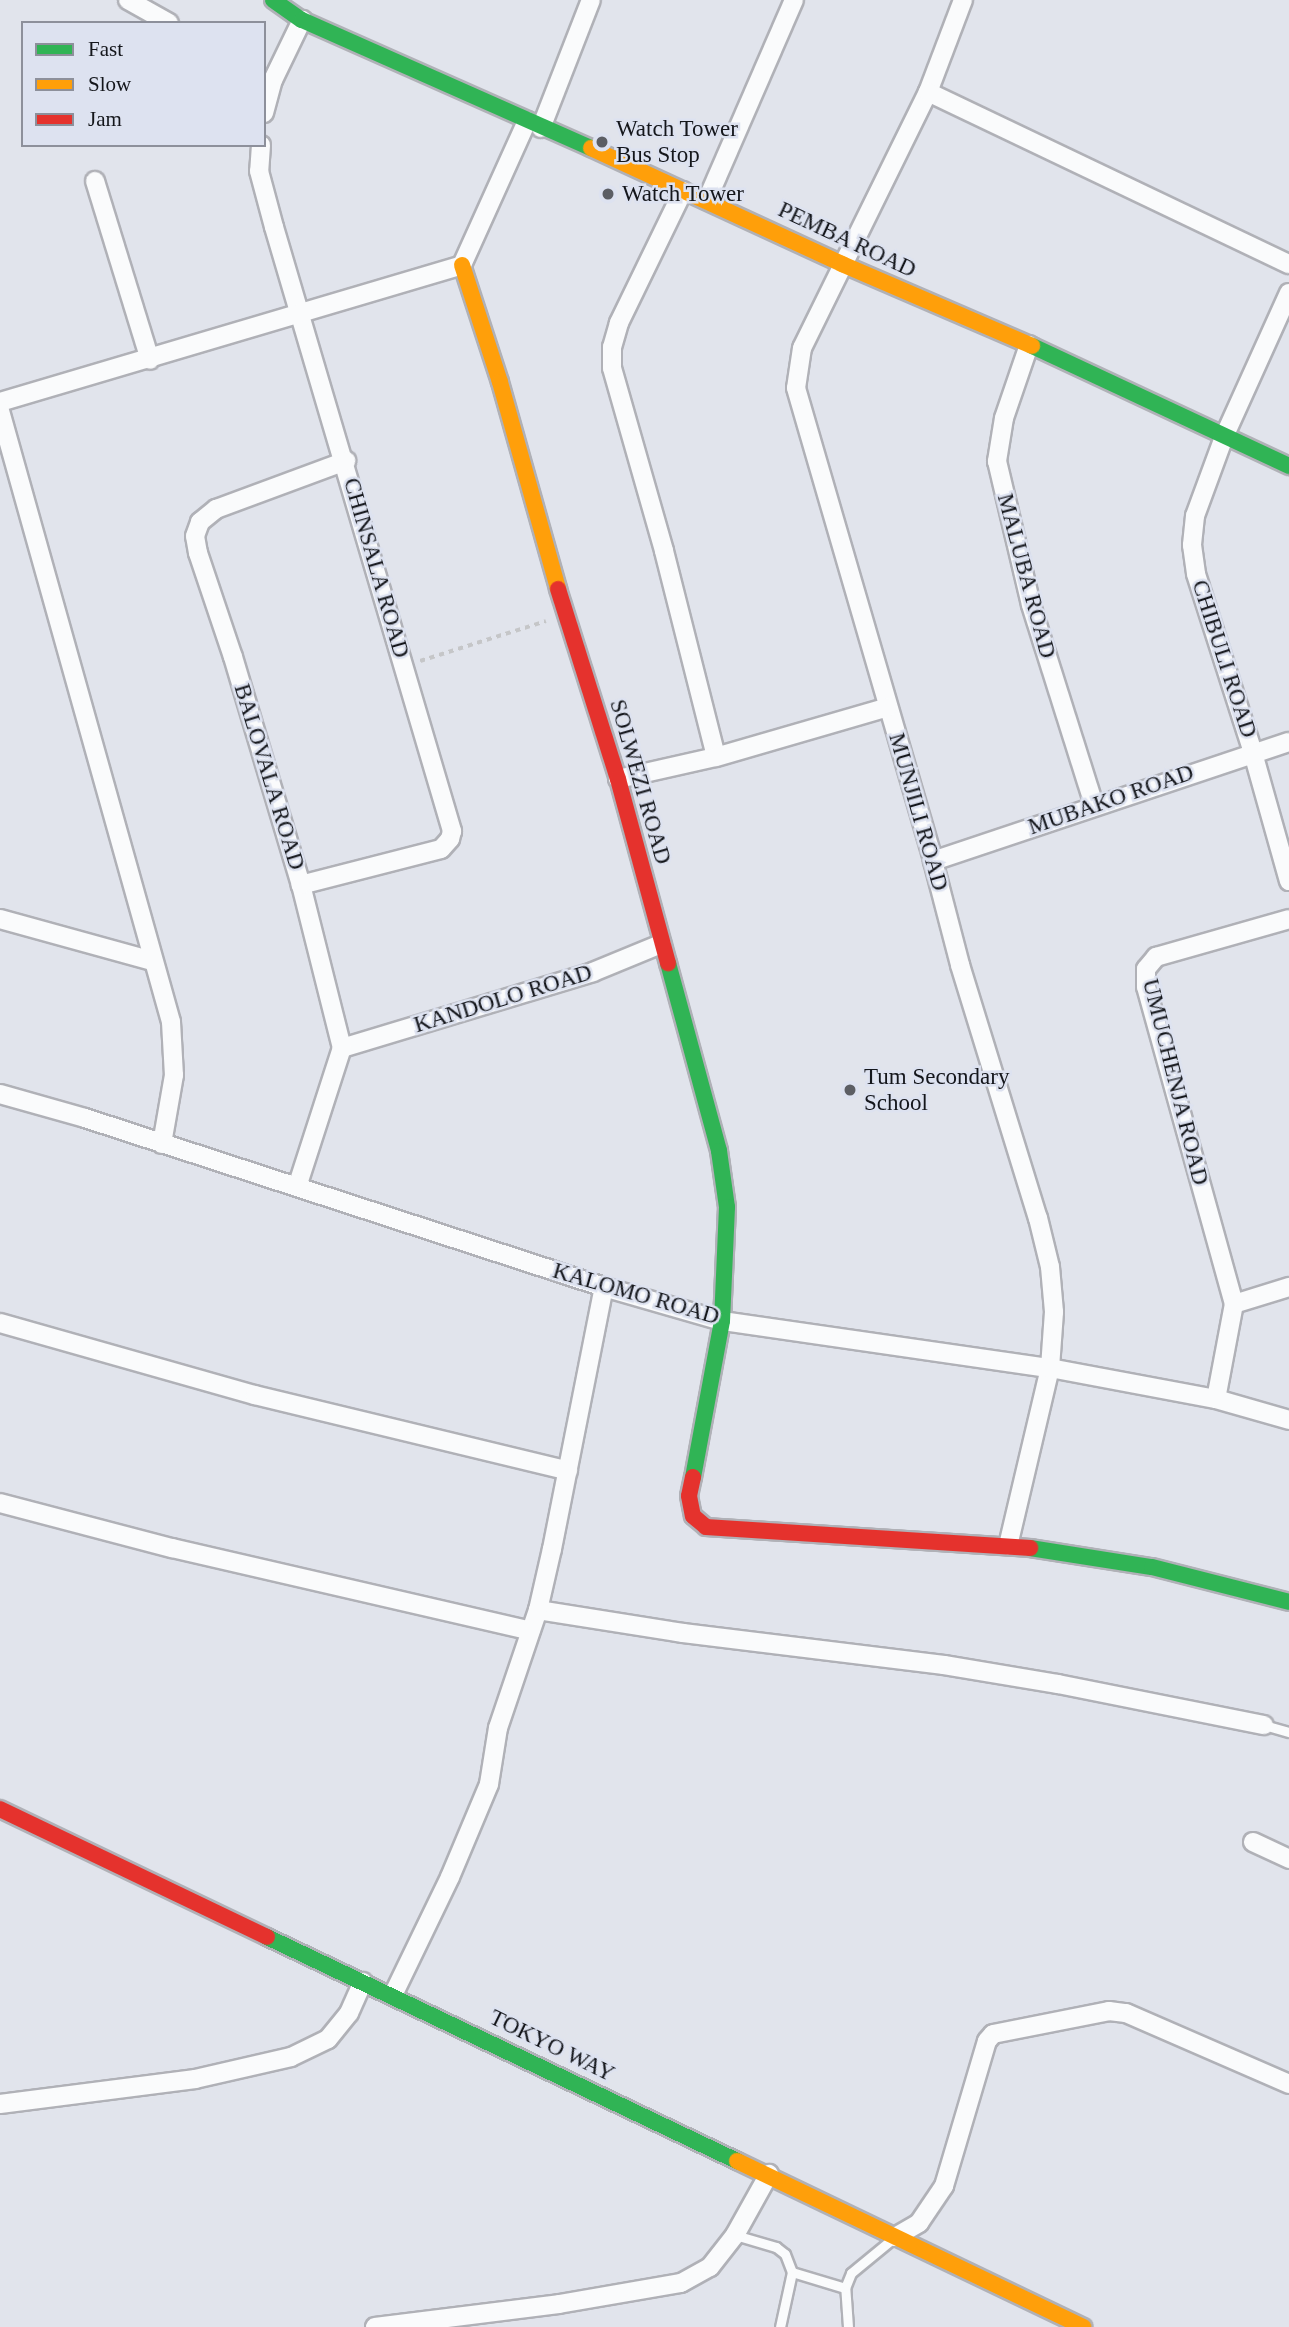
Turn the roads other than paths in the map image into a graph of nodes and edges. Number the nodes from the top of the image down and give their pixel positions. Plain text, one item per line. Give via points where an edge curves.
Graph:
1 (128, 0) edge
2 (273, 0) edge
3 (591, 0) edge
4 (794, 0) edge
5 (963, 0) edge
6 (302, 20) junction
7 (165, 21) edge
8 (269, 77) edge
9 (928, 92) junction
10 (266, 99) edge
11 (534, 124) junction
12 (261, 147) edge
13 (95, 181) dead end
14 (683, 191) junction
15 (707, 200) junction
16 (842, 264) junction
17 (1289, 264) edge
18 (461, 265) junction
19 (1289, 293) edge
20 (301, 315) junction
21 (1028, 345) junction
22 (150, 359) junction
23 (0, 402) edge
24 (0, 411) edge
25 (1224, 437) junction
26 (346, 461) junction
27 (1289, 466) edge
28 (888, 707) junction
29 (1289, 742) edge
30 (1254, 753) junction
31 (716, 757) junction
32 (618, 779) junction
33 (1094, 805) junction
34 (933, 861) junction
35 (1289, 881) edge
36 (301, 885) junction
37 (0, 919) edge
38 (1289, 919) edge
39 (662, 944) junction
40 (153, 961) junction
41 (342, 1048) junction
42 (0, 1094) edge
43 (162, 1144) junction
44 (297, 1187) junction
45 (604, 1287) junction
46 (1289, 1287) edge
47 (1234, 1304) junction
48 (722, 1321) junction
49 (0, 1323) edge
50 (1050, 1368) junction
51 (1216, 1399) junction
52 (1289, 1420) edge
53 (568, 1471) junction
54 (0, 1503) edge
55 (1008, 1545) junction
56 (1289, 1602) edge
57 (538, 1610) junction
58 (531, 1631) junction
59 (1264, 1726) joint
60 (1289, 1732) edge
61 (0, 1809) edge
62 (1253, 1842) dead end
63 (1289, 1858) edge
64 (363, 1982) junction
65 (393, 1995) junction
66 (1289, 2084) edge
67 (0, 2104) edge
68 (769, 2174) junction
69 (735, 2235) junction
70 (895, 2236) junction
71 (792, 2272) junction
72 (845, 2288) junction
73 (374, 2327) edge
74 (780, 2327) edge
75 (848, 2327) edge
76 (1083, 2327) edge

1 - 7 street
2 - 6 street, PEMBA ROAD
3 - 11 street
4 - 15 street
5 - 9 street, MUNJILI ROAD
6 - 8 street
6 - 11 street, PEMBA ROAD
8 - 10 street
9 - 16 street, MUNJILI ROAD
9 - 17 street
11 - 14 street, PEMBA ROAD
11 - 18 street
12 - 20 street, CHINSALA ROAD via 259,171
13 - 22 street
14 - 15 street, PEMBA ROAD
14 - 31 street via 619,323 612,368
15 - 16 street, PEMBA ROAD
16 - 21 street, PEMBA ROAD
16 - 28 street, MUNJILI ROAD via 802,348 796,388
18 - 20 street
18 - 32 street, SOLWEZI ROAD
19 - 25 street, CHIBULI ROAD
20 - 22 street
20 - 26 street, CHINSALA ROAD
21 - 25 street, PEMBA ROAD
21 - 33 street, MALUBA ROAD via 1003,418 997,461 1031,605
22 - 23 street
24 - 40 street
25 - 27 street, PEMBA ROAD
25 - 30 street, CHIBULI ROAD via 1195,516 1192,545 1196,574
26 - 36 street, BALOVALA ROAD via 216,509 200,522 195,537
26 - 36 street, CHINSALA ROAD via 452,831 441,849
28 - 31 street
28 - 34 street, MUNJILI ROAD
29 - 30 street, MUBAKO ROAD
30 - 33 street, MUBAKO ROAD
30 - 35 street, CHIBULI ROAD
31 - 32 street
32 - 39 street, SOLWEZI ROAD
33 - 34 street, MUBAKO ROAD
34 - 50 street, MUNJILI ROAD via 1044,1242 1054,1312
36 - 41 street, BALOVALA ROAD
37 - 40 street
38 - 47 street, UMUCHENJA ROAD via 1156,957 1146,969 1149,999
39 - 41 street, KANDOLO ROAD via 593,972
39 - 48 street, SOLWEZI ROAD via 719,1150 727,1207
40 - 43 street via 171,1021 174,1051
41 - 44 street
42 - 43 street, KALOMO ROAD
43 - 44 street, KALOMO ROAD
44 - 45 street, KALOMO ROAD
45 - 48 street, KALOMO ROAD
45 - 53 street
46 - 47 street
47 - 51 street
48 - 50 street, KALOMO ROAD
48 - 55 street, SOLWEZI ROAD via 689,1496 693,1516 706,1527
49 - 53 street via 255,1395
50 - 51 street, KALOMO ROAD
50 - 55 street, MUNJILI ROAD
51 - 52 street, KALOMO ROAD
53 - 57 street
54 - 58 street
55 - 56 street, SOLWEZI ROAD via 1152,1567
57 - 58 street
57 - 59 street via 944,1665
58 - 65 street via 498,1728 480,1811
59 - 60 lane
61 - 64 street, TOKYO WAY
62 - 63 street
64 - 65 street, TOKYO WAY
64 - 67 street via 349,2012 328,2039 291,2057 195,2079
65 - 68 street, TOKYO WAY
66 - 70 street via 1110,2011 993,2034 987,2041 944,2186 919,2223
68 - 69 street
68 - 70 street, TOKYO WAY
69 - 71 lane via 776,2247 785,2254
69 - 73 street via 710,2267 681,2283
70 - 72 lane via 851,2273
70 - 76 street, TOKYO WAY
71 - 72 lane
71 - 74 lane
72 - 75 lane

